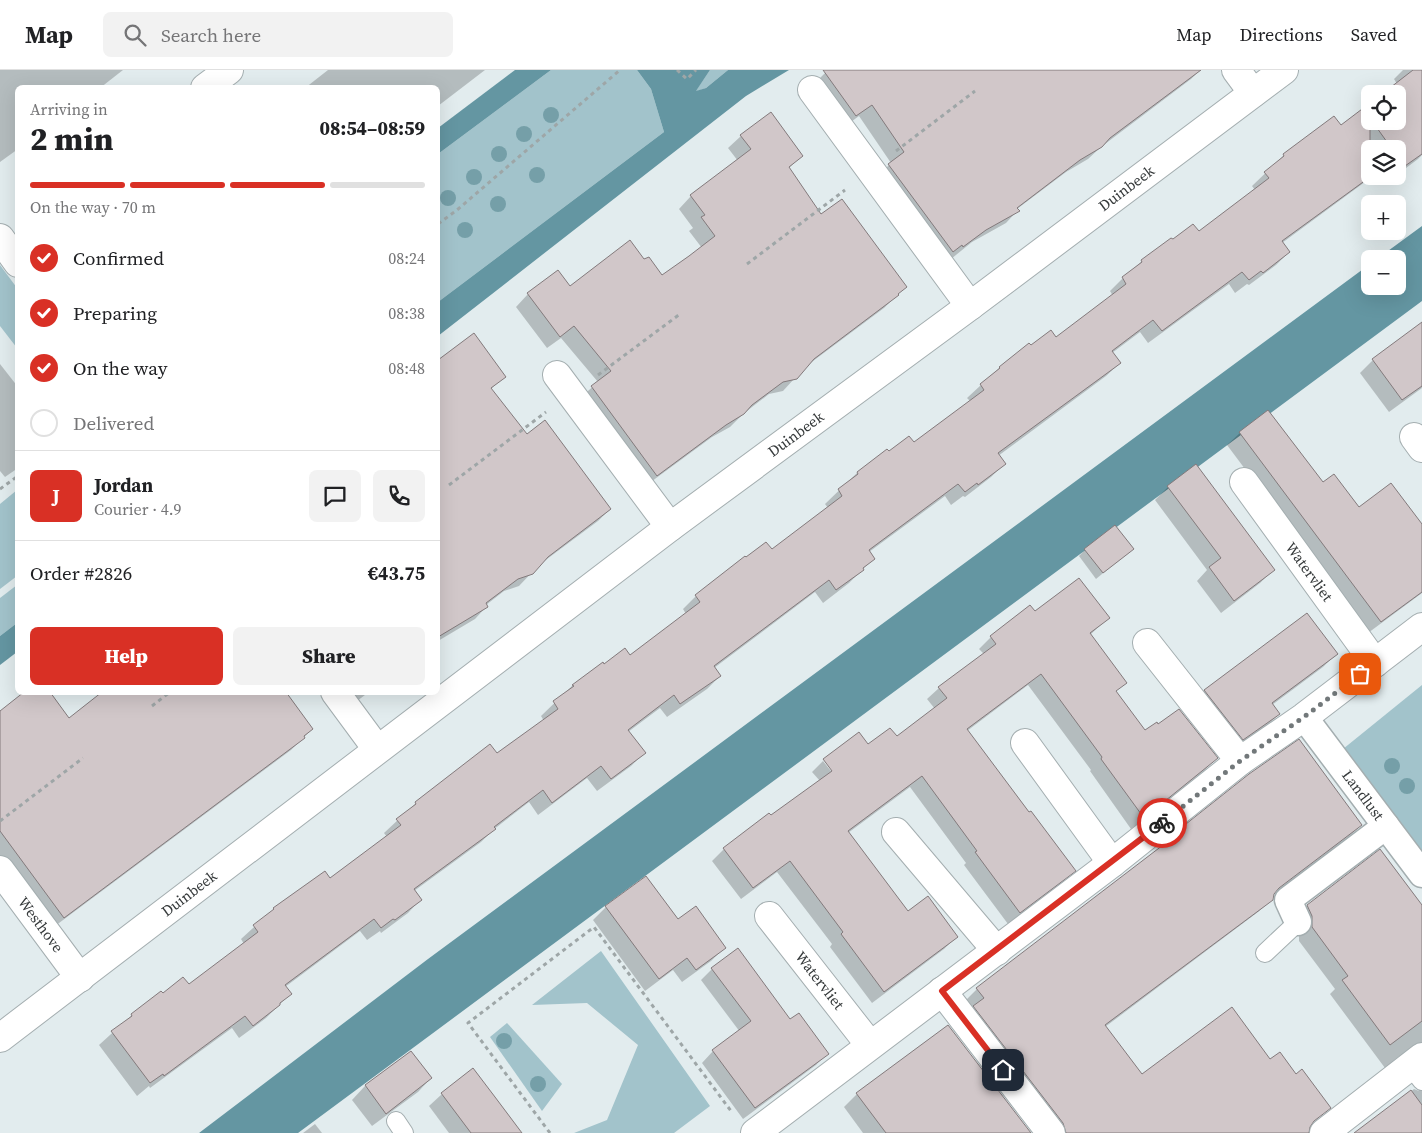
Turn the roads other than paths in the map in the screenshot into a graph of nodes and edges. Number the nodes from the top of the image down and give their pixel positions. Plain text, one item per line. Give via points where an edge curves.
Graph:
1 (229, 70) edge
2 (1236, 70) edge
3 (1284, 70) edge
4 (209, 85) edge
5 (812, 90) dead end
6 (1253, 93) junction
7 (6, 235) edge
8 (15, 256) edge
9 (970, 306) junction
10 (557, 374) dead end
11 (1244, 482) dead end
12 (670, 527) junction
13 (1422, 627) edge
14 (1147, 643) dead end
15 (1375, 663) junction
16 (337, 695) edge
17 (1304, 717) junction
18 (1025, 743) dead end
19 (377, 749) junction
20 (1240, 761) junction
21 (1386, 826) junction
22 (896, 832) dead end
23 (1112, 863) junction
24 (0, 870) edge
25 (1422, 874) edge
26 (769, 916) dead end
27 (1298, 922) joint
28 (996, 951) junction
29 (1265, 953) dead end
30 (80, 978) junction
31 (942, 991) junction
32 (0, 1038) edge
33 (870, 1045) junction
34 (1418, 1068) edge
35 (746, 1125) edge
36 (1051, 1133) edge
37 (1324, 1133) edge

1 - 4 street
2 - 6 street
3 - 6 street, Duinbeek
5 - 9 street
6 - 9 street, Duinbeek
7 - 8 street
9 - 12 street, Duinbeek
10 - 12 street
11 - 15 street, Watervliet
12 - 19 street, Duinbeek
13 - 15 street
14 - 20 street
15 - 17 street
16 - 19 street
17 - 20 street
17 - 21 street, Landlust
18 - 23 street
19 - 30 street, Duinbeek
20 - 23 street
21 - 25 street, Landlust
21 - 27 street via 1288,900
22 - 28 street
23 - 28 street
24 - 30 street, Westhove
26 - 33 street, Watervliet
27 - 29 lane
28 - 31 street
30 - 32 street, Duinbeek
31 - 33 street
31 - 36 street
33 - 35 street
34 - 37 street

